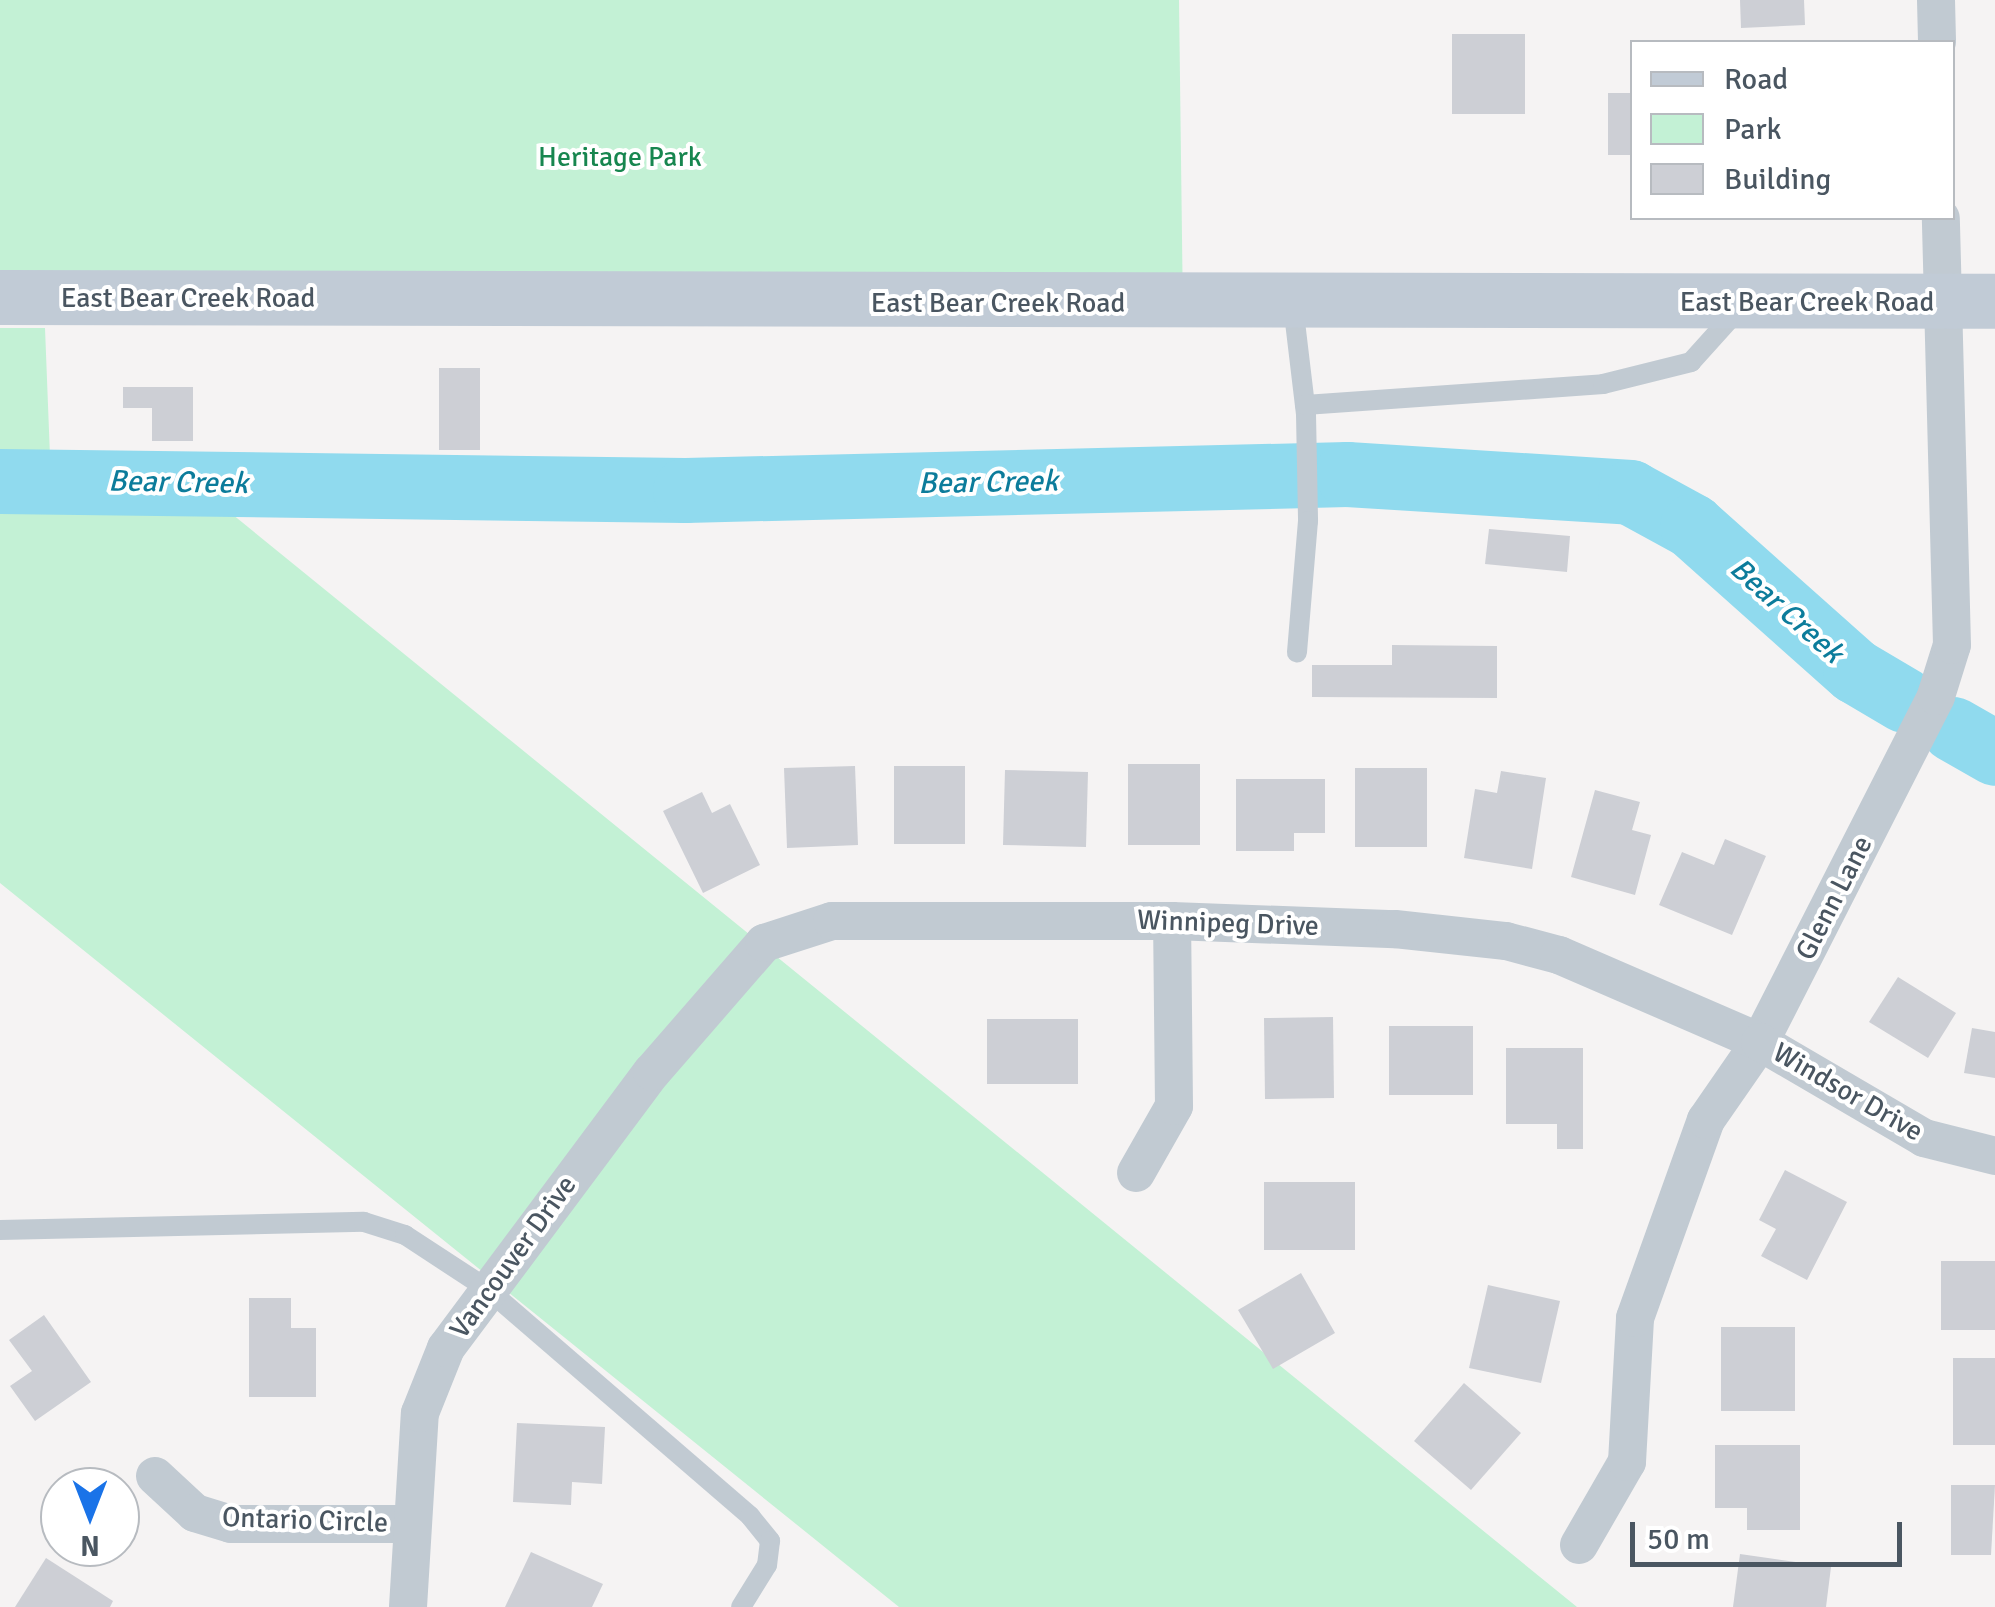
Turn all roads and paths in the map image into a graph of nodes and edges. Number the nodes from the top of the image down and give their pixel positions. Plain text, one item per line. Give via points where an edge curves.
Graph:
1 (1936, 0) edge
2 (1937, 40) edge
3 (1942, 220) edge
4 (0, 297) edge
5 (1969, 301) edge
6 (1745, 303) junction
7 (1293, 304) junction
8 (1305, 405) junction
9 (1297, 653) dead end
10 (1172, 922) junction
11 (708, 1007) joint
12 (1760, 1042) junction
13 (1995, 1156) edge
14 (1136, 1173) dead end
15 (0, 1230) edge
16 (486, 1288) junction
17 (156, 1476) dead end
18 (410, 1524) junction
19 (1579, 1545) dead end
20 (408, 1607) edge
21 (741, 1607) edge

1 - 2 street
3 - 5 street, Glenn Lane
4 - 7 main road, East Bear Creek Road
5 - 6 main road, East Bear Creek Road
5 - 12 street, Glenn Lane via 1952,644 1936,696
6 - 7 main road, East Bear Creek Road
6 - 8 lane via 1691,362 1603,384
7 - 8 lane
8 - 9 lane via 1308,521
10 - 11 street, Winnipeg Drive via 832,921 764,943
10 - 12 street, Winnipeg Drive via 1396,929 1506,942 1560,955
10 - 14 street via 1174,1106
11 - 16 street, Vancouver Drive
12 - 13 street, Windsor Drive via 1924,1138
12 - 19 street, Glenn Lane via 1706,1120 1656,1251 1635,1318 1627,1462
15 - 16 lane via 364,1222 405,1235
16 - 18 street, Vancouver Drive via 446,1348 420,1412
16 - 21 lane via 770,1540 767,1566
17 - 18 street, Ontario Circle via 194,1513 231,1524
18 - 20 street, Vancouver Drive

